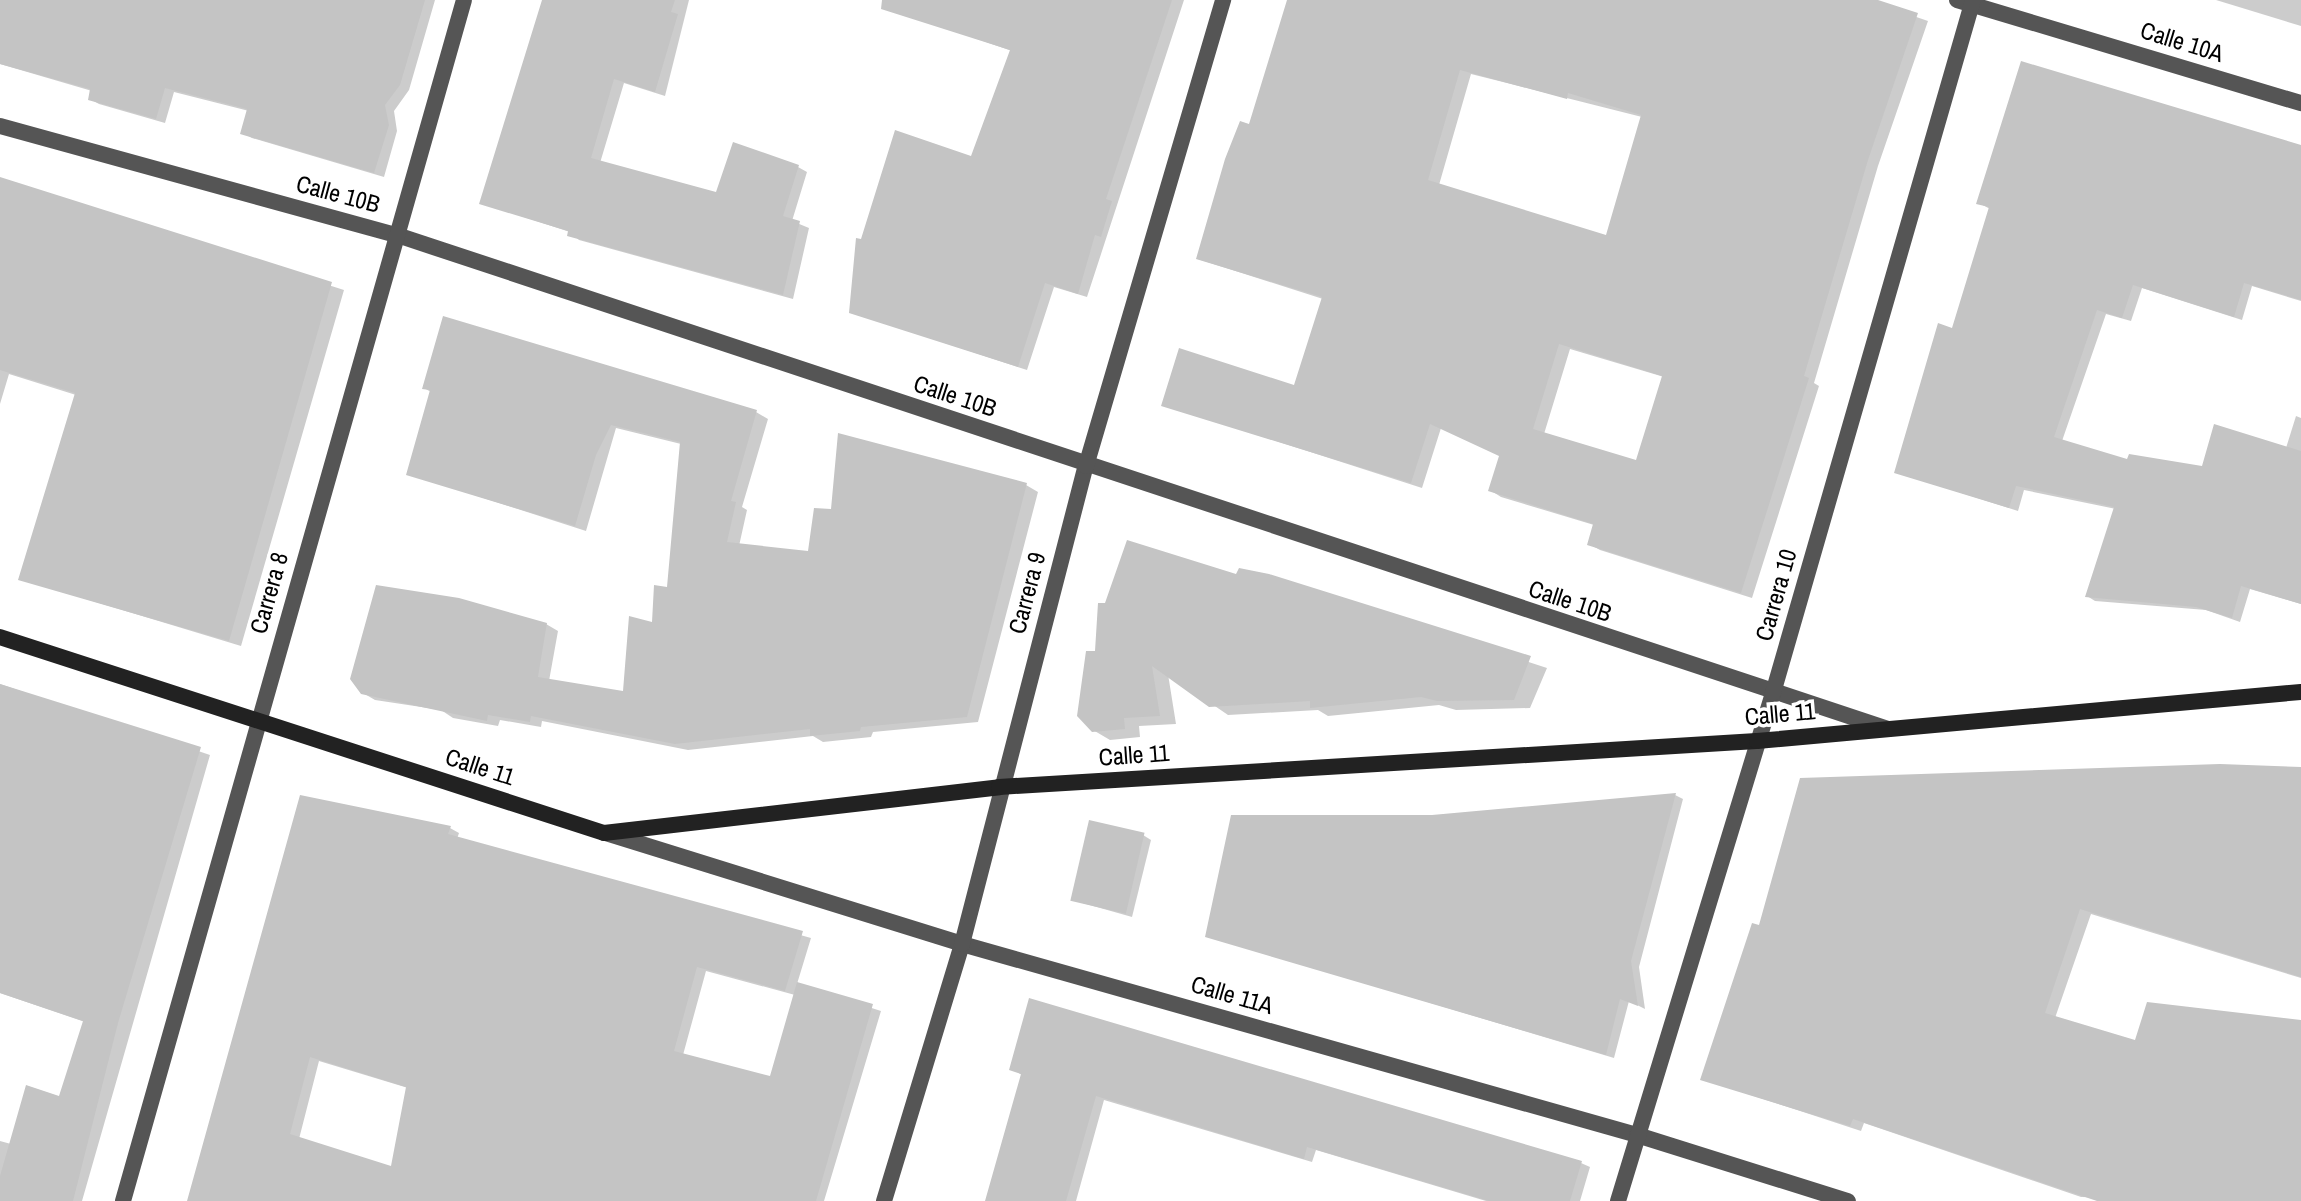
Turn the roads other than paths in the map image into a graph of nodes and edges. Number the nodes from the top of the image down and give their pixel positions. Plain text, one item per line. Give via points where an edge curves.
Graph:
1 (464, 0) edge
2 (1223, 0) edge
3 (1968, 2) edge
4 (2301, 103) edge
5 (0, 126) edge
6 (397, 235) junction
7 (1086, 466) junction
8 (0, 637) edge
9 (2301, 692) edge
10 (1773, 693) junction
11 (257, 720) junction
12 (1889, 729) junction
13 (1757, 741) junction
14 (999, 787) junction
15 (604, 833) junction
16 (962, 944) junction
17 (1637, 1135) junction
18 (123, 1201) edge
19 (884, 1201) edge
20 (1618, 1201) edge
21 (1848, 1201) edge

1 - 6 street, Carrera 8
2 - 7 street, Carrera 9
3 - 4 street, Calle 10A
3 - 10 street, Carrera 10
5 - 6 street, Calle 10B
6 - 7 street, Calle 10B
6 - 11 street, Carrera 8
7 - 10 street, Calle 10B
7 - 14 street, Carrera 9
8 - 11 main road, Calle 11
9 - 12 main road, Calle 11
10 - 12 street, Calle 10B
10 - 13 street, Carrera 10
11 - 15 main road, Calle 11
11 - 18 street, Carrera 8
12 - 13 main road, Calle 11
13 - 14 main road, Calle 11
13 - 17 street, Carrera 10
14 - 15 main road, Calle 11
14 - 16 street, Carrera 9
15 - 16 street, Calle 11A
16 - 17 street, Calle 11A
16 - 19 street, Carrera 9
17 - 20 street, Carrera 10
17 - 21 street, Calle 11A

